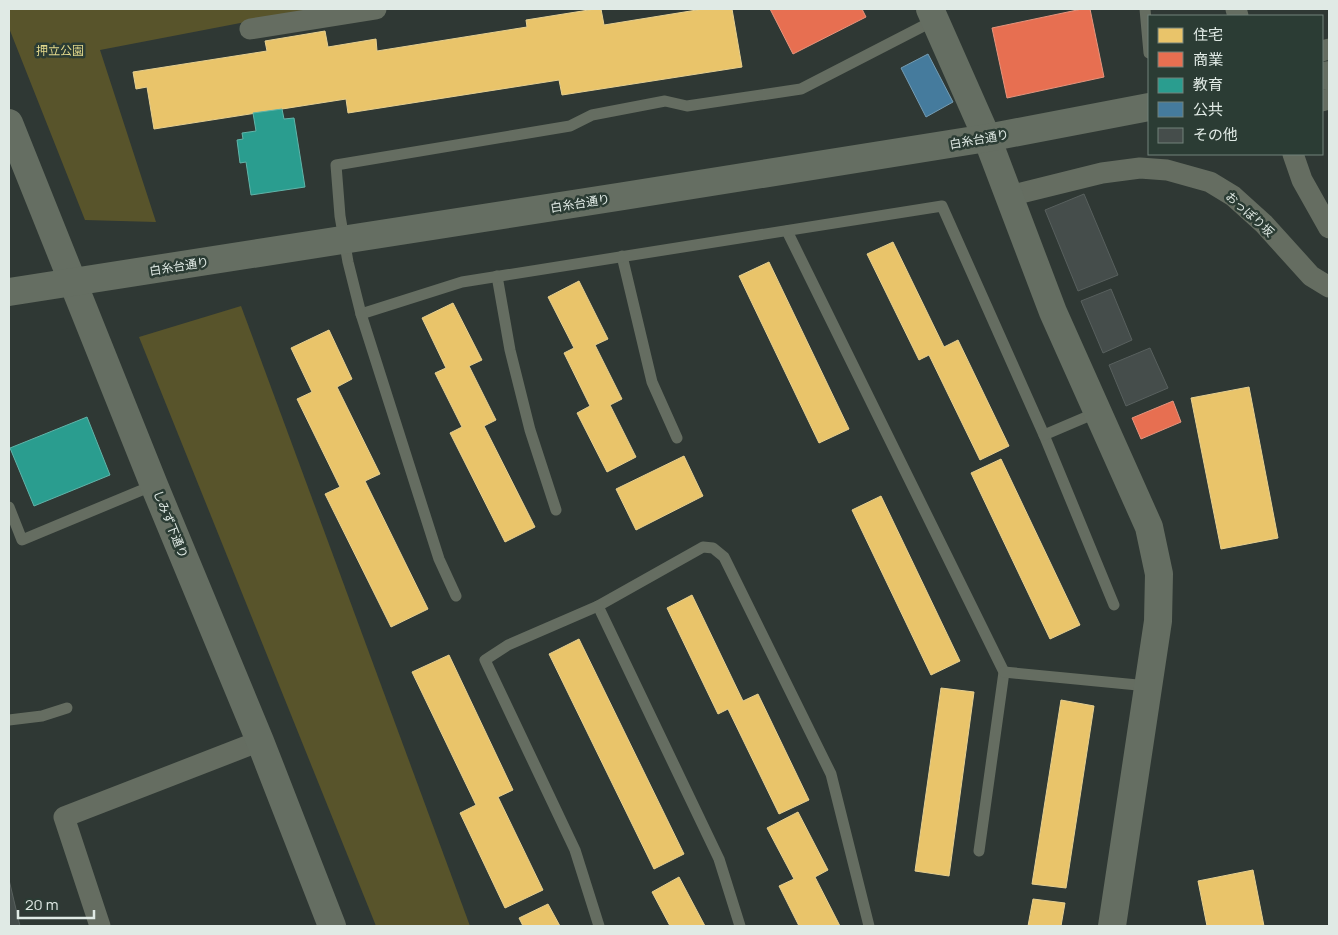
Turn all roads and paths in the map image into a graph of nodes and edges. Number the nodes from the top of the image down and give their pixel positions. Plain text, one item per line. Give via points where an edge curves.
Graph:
1 (376, 9) edge
2 (1144, 9) edge
3 (933, 15) edge
4 (250, 29) dead end
5 (1148, 44) edge
6 (1148, 107) edge
7 (9, 123) edge
8 (987, 138) junction
9 (1293, 155) edge
10 (1009, 196) junction
11 (1329, 228) edge
12 (787, 231) junction
13 (344, 240) junction
14 (622, 256) junction
15 (497, 276) junction
16 (72, 282) junction
17 (1329, 287) edge
18 (9, 292) edge
19 (362, 314) junction
20 (1098, 412) junction
21 (1044, 435) junction
22 (678, 438) dead end
23 (154, 485) junction
24 (9, 507) edge
25 (556, 510) dead end
26 (456, 596) dead end
27 (1114, 605) dead end
28 (598, 606) junction
29 (1004, 672) junction
30 (1148, 686) junction
31 (67, 708) dead end
32 (9, 720) edge
33 (260, 741) junction
34 (979, 851) dead end
35 (100, 926) edge
36 (332, 926) edge
37 (599, 926) edge
38 (740, 926) edge
39 (869, 926) edge
40 (1112, 926) edge

1 - 4 street
2 - 5 lane
3 - 8 street
3 - 13 lane via 801,89 687,106 665,101 592,115 570,126 336,165
6 - 8 street, 白糸台通り
7 - 16 street, しみず下通り
8 - 10 street
8 - 13 street, 白糸台通り
9 - 11 street via 1302,180
10 - 17 street, おっぽり坂 via 1102,173 1140,168 1167,170 1210,182 1233,196 1264,224 1311,276
10 - 20 street via 1053,312
12 - 14 lane
12 - 21 lane via 942,206
12 - 29 lane
13 - 16 street, 白糸台通り
13 - 19 lane
14 - 15 lane
14 - 22 lane via 652,382
15 - 19 lane via 462,282
15 - 25 lane via 510,350 530,430
16 - 18 street, 白糸台通り
16 - 23 street, しみず下通り
19 - 26 lane via 439,559
20 - 21 lane
20 - 30 street via 1149,527 1159,574 1158,621
21 - 27 lane
23 - 24 lane via 22,540
23 - 33 street, しみず下通り
28 - 37 lane via 508,645 485,660 575,850
28 - 38 lane via 719,859
28 - 39 lane via 703,547 713,548 724,557 830,774
29 - 30 lane
29 - 34 lane
30 - 40 street
31 - 32 lane via 42,716
33 - 35 street via 64,817
33 - 36 street, しみず下通り

